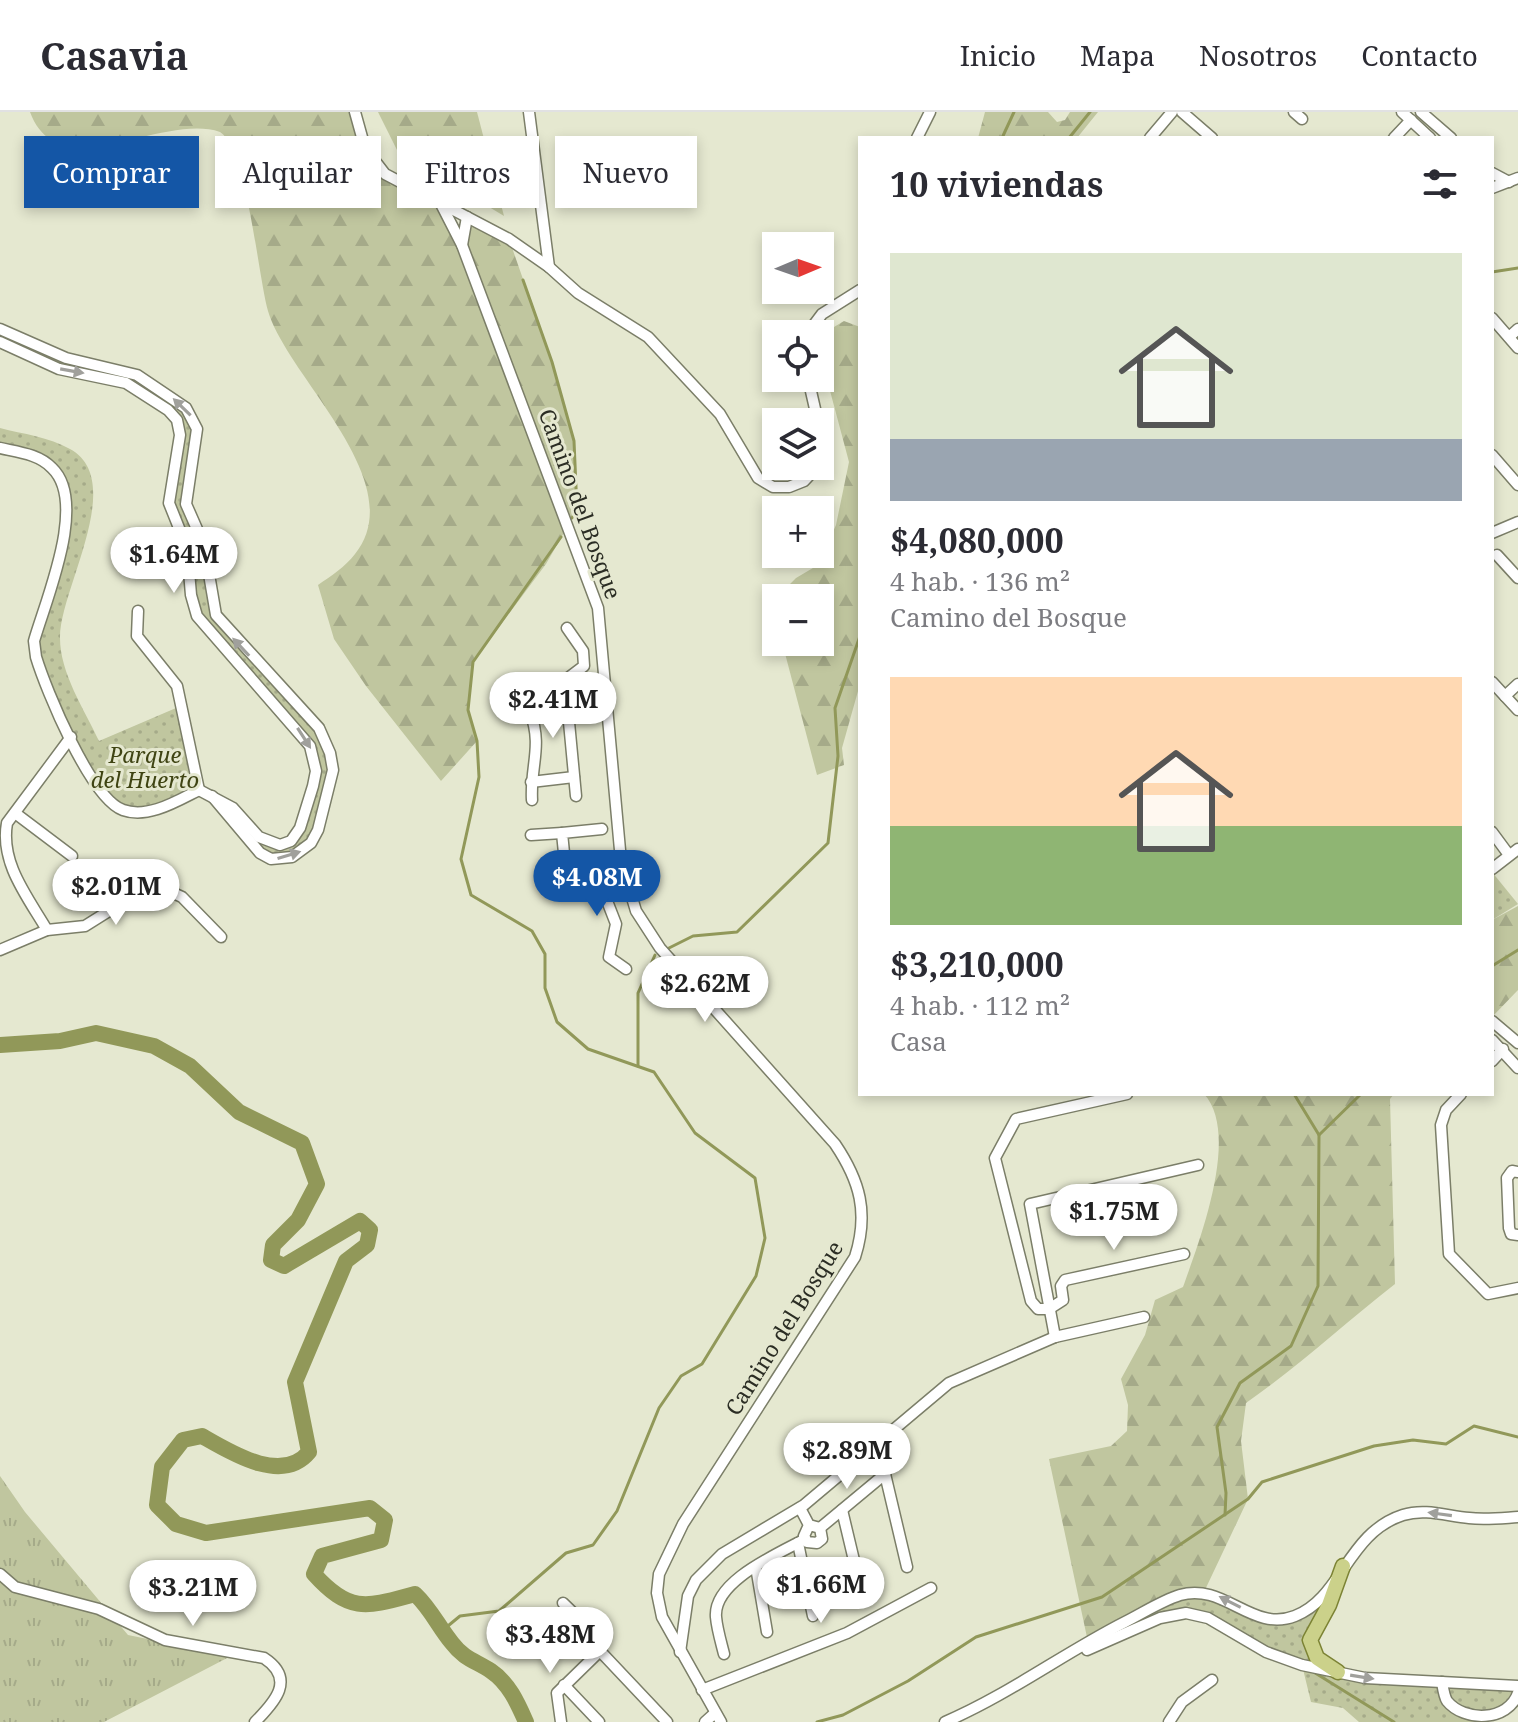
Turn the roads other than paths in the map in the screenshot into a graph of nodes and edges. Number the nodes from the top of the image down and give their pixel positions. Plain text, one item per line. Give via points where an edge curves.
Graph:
1 (355, 112) edge
2 (529, 112) edge
3 (930, 112) edge
4 (1172, 112) edge
5 (1182, 112) edge
6 (1402, 112) edge
7 (1421, 112) edge
8 (1411, 120) junction
9 (918, 136) edge
10 (1152, 136) edge
11 (1210, 136) edge
12 (1396, 136) edge
13 (1428, 136) edge
14 (1449, 136) edge
15 (1494, 174) edge
16 (397, 180) edge
17 (1513, 180) edge
18 (1494, 187) edge
19 (443, 208) edge
20 (449, 208) edge
21 (467, 217) junction
22 (462, 245) junction
23 (549, 267) junction
24 (858, 291) edge
25 (818, 320) edge
26 (1494, 320) edge
27 (0, 329) edge
28 (1518, 329) edge
29 (1509, 337) junction
30 (0, 342) edge
31 (1518, 348) edge
32 (0, 448) edge
33 (1494, 457) edge
34 (805, 480) edge
35 (1518, 485) edge
36 (1518, 522) edge
37 (1494, 532) edge
38 (1497, 555) dead end
39 (1518, 578) edge
40 (138, 611) dead end
41 (567, 628) dead end
42 (603, 649) junction
43 (583, 651) junction
44 (604, 665) junction
45 (584, 666) junction
46 (565, 680) junction
47 (1494, 684) edge
48 (1518, 684) edge
49 (1505, 696) junction
50 (1518, 710) edge
51 (71, 737) junction
52 (574, 777) junction
53 (531, 782) junction
54 (199, 790) junction
55 (212, 796) junction
56 (576, 796) dead end
57 (532, 800) dead end
58 (15, 813) junction
59 (602, 829) dead end
60 (1494, 831) edge
61 (562, 833) junction
62 (531, 835) dead end
63 (1513, 852) edge
64 (72, 856) dead end
65 (1494, 867) edge
66 (626, 886) junction
67 (602, 888) junction
68 (47, 930) junction
69 (221, 937) dead end
70 (0, 950) edge
71 (626, 969) dead end
72 (1496, 1024) edge
73 (1494, 1040) edge
74 (1518, 1043) edge
75 (1503, 1049) junction
76 (1494, 1059) edge
77 (1518, 1068) edge
78 (1118, 1096) edge
79 (1459, 1096) edge
80 (1198, 1165) dead end
81 (1518, 1172) edge
82 (1518, 1235) edge
83 (1184, 1254) dead end
84 (1518, 1288) edge
85 (1049, 1309) junction
86 (1144, 1317) dead end
87 (1055, 1337) junction
88 (881, 1457) dead end
89 (885, 1474) junction
90 (800, 1508) junction
91 (842, 1510) junction
92 (1518, 1517) edge
93 (815, 1527) junction
94 (802, 1541) junction
95 (1343, 1566) junction
96 (756, 1567) junction
97 (907, 1567) dead end
98 (0, 1574) edge
99 (931, 1588) dead end
100 (862, 1594) dead end
101 (563, 1603) dead end
102 (813, 1616) dead end
103 (767, 1632) dead end
104 (600, 1651) junction
105 (680, 1654) junction
106 (724, 1654) dead end
107 (1338, 1672) junction
108 (1212, 1680) dead end
109 (1442, 1682) junction
110 (564, 1685) junction
111 (1518, 1686) edge
112 (702, 1690) junction
113 (1518, 1693) edge
114 (718, 1718) edge
115 (255, 1722) edge
116 (561, 1722) edge
117 (599, 1722) edge
118 (667, 1722) edge
119 (705, 1722) edge
120 (945, 1722) edge
121 (960, 1722) edge
122 (1169, 1722) edge
123 (1478, 1722) edge

1 - 16 street via 372,160
2 - 23 street
3 - 9 street
4 - 10 street
5 - 11 street
6 - 8 street
7 - 14 street
8 - 12 street
8 - 13 street
15 - 17 street
17 - 18 street
19 - 22 street, Camino del Bosque
20 - 21 street
21 - 22 street
21 - 23 street
22 - 42 street, Camino del Bosque via 598,608
23 - 34 street via 578,293 648,337 720,414 758,478 773,487
24 - 25 street
26 - 29 street
55 -> 27 street via 260,853 271,859 292,857 318,830 333,770 319,728 216,615 204,545 186,504 194,419 137,375 66,358
28 - 29 street
29 - 31 street
30 -> 55 street via 59,369 126,383 177,420 180,435 169,503 187,548 197,616 304,734 316,771 300,828 291,841 280,845 259,837 233,808
32 - 51 street via 50,465 67,490 67,519 34,641 40,670
33 - 35 street
36 - 37 street
38 - 39 street
40 - 54 street via 137,636 172,677 183,702
41 - 43 street
42 - 43 street
42 - 44 street, Camino del Bosque
43 - 45 street
44 - 45 street
44 - 66 street, Camino del Bosque
45 - 46 street
46 - 52 street
46 - 53 street via 530,712 538,737
47 - 49 street
48 - 49 street
49 - 50 street
51 - 54 street via 100,793 123,810 159,808
51 - 58 street
52 - 53 street
52 - 56 street
53 - 57 street
54 - 55 street
58 - 64 street
58 - 68 street via 5,831 3,854
59 - 61 street
60 - 63 street
61 - 62 street
61 - 67 street via 565,863
63 - 65 street
66 - 67 street
66 - 105 street, Camino del Bosque via 645,929 835,1144 852,1169 862,1205 860,1240 843,1279 669,1548 657,1593
67 - 71 street via 616,924 609,957
68 - 69 street via 85,926 136,894 160,887 182,897
68 - 70 street
72 - 74 street
73 - 75 street
75 - 76 street
75 - 77 street
78 - 85 street via 1016,1119 995,1158 1031,1301 1038,1309
79 - 84 street via 1441,1125 1449,1254 1488,1294
80 - 85 street via 1030,1204
81 - 82 street via 1507,1178 1509,1228
83 - 85 street via 1065,1280 1063,1300
85 - 87 street
86 - 87 street
87 - 90 street via 949,1383
88 - 89 street
89 - 91 street
89 - 97 street
90 - 93 street
90 - 105 street via 722,1554 696,1580 682,1620
91 - 93 street
91 - 100 street
92 -> 95 street via 1404,1514 1370,1531
93 - 94 street via 805,1530
93 - 94 street via 822,1539
94 - 96 street
94 - 102 street
95 - 107 main road via 1310,1640 1317,1658
95 -> 120 street via 1312,1607 1281,1620 1260,1618 1204,1592 1169,1599
96 - 103 street
96 - 106 street via 728,1587 717,1603
98 - 115 street via 15,1587 99,1609 152,1636 264,1658 281,1677 279,1691
99 - 112 street via 847,1633
101 - 104 street via 600,1639
104 - 110 street
104 - 118 street
105 - 112 street, Camino del Bosque
107 -> 109 street
107 - 121 street via 1266,1652 1197,1614 1173,1615 1090,1648
108 - 122 street via 1182,1702
109 - 111 street
109 - 123 street via 1453,1708
110 - 116 street via 557,1693
110 - 117 street
112 - 114 street, Camino del Bosque
113 - 123 street via 1506,1712
114 - 119 street

